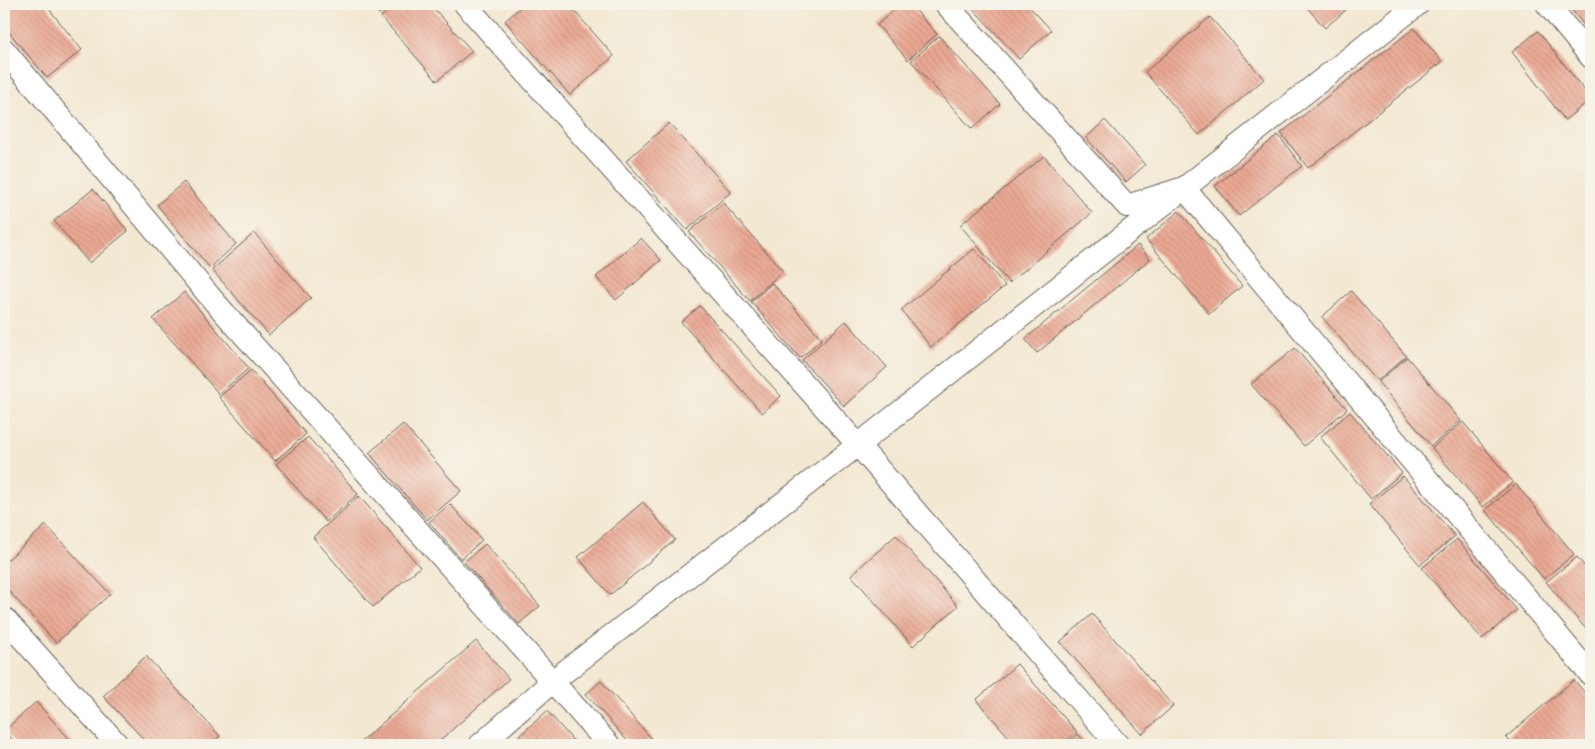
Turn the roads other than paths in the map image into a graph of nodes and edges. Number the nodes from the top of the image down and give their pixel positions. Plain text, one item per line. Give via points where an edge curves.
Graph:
1 (465, 4) edge
2 (946, 4) edge
3 (1418, 4) edge
4 (1547, 4) edge
5 (4, 50) edge
6 (1591, 58) edge
7 (1184, 188) junction
8 (858, 445) junction
9 (4, 618) edge
10 (1591, 676) edge
11 (554, 680) junction
12 (118, 745) edge
13 (480, 745) edge
14 (610, 745) edge
15 (1118, 745) edge

1 - 8 street
2 - 7 street via 1128,206
3 - 7 street
4 - 6 street
5 - 11 street via 212,299
7 - 8 street
7 - 10 street
8 - 11 street
8 - 15 street
9 - 12 street
11 - 13 street
11 - 14 street

